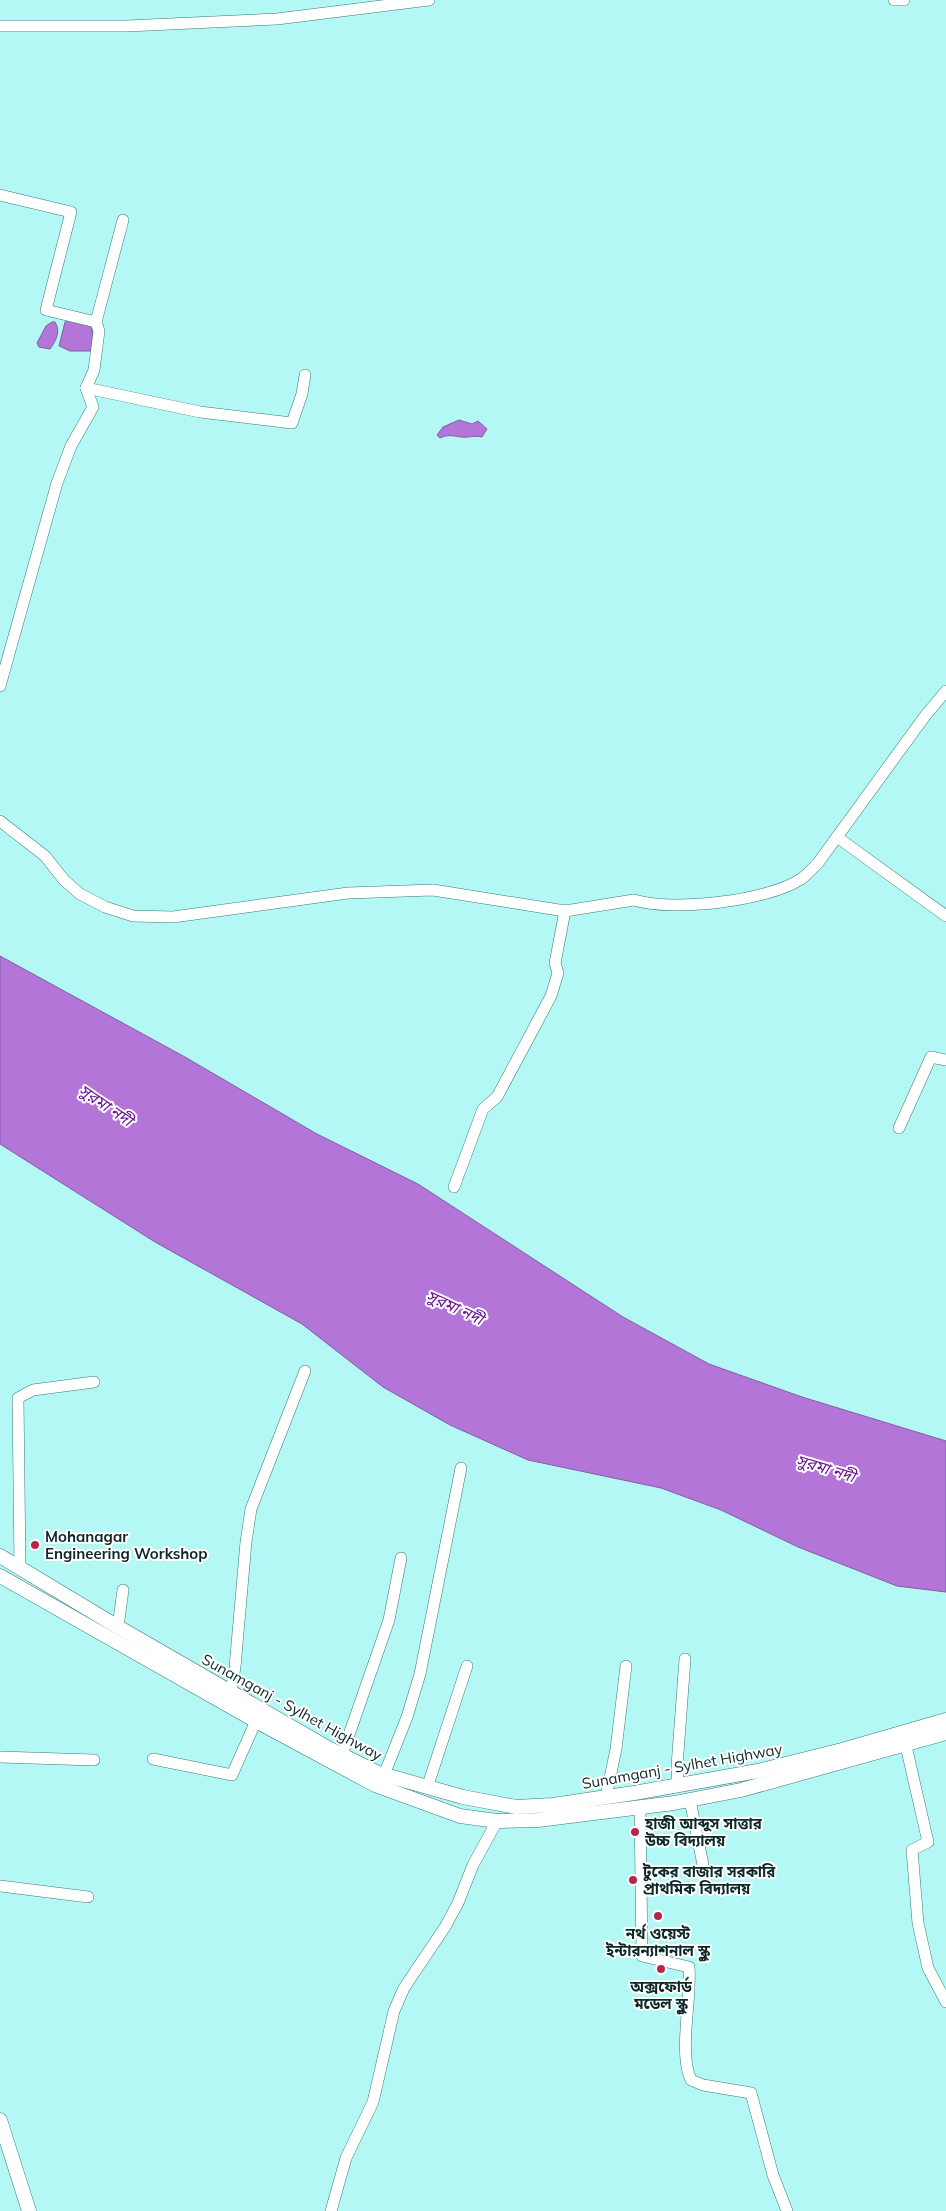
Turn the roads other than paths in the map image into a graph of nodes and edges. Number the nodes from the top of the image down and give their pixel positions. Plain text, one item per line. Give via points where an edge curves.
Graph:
1 (430, 0) edge
2 (894, 0) edge
3 (904, 0) edge
4 (0, 26) edge
5 (0, 195) edge
6 (123, 220) dead end
7 (96, 322) junction
8 (305, 375) dead end
9 (86, 388) junction
10 (0, 686) edge
11 (946, 692) edge
12 (0, 821) edge
13 (837, 837) junction
14 (565, 911) junction
15 (946, 916) edge
16 (946, 1060) edge
17 (899, 1128) dead end
18 (454, 1187) dead end
19 (304, 1371) dead end
20 (94, 1382) dead end
21 (461, 1468) dead end
22 (0, 1556) edge
23 (401, 1558) dead end
24 (20, 1567) junction
25 (0, 1576) edge
26 (123, 1590) dead end
27 (118, 1627) junction
28 (685, 1659) dead end
29 (467, 1666) dead end
30 (626, 1666) dead end
31 (231, 1692) junction
32 (946, 1720) edge
33 (256, 1721) junction
34 (946, 1734) edge
35 (906, 1746) junction
36 (342, 1755) junction
37 (0, 1756) edge
38 (153, 1758) dead end
39 (94, 1760) dead end
40 (384, 1775) junction
41 (678, 1786) junction
42 (427, 1788) junction
43 (606, 1797) junction
44 (690, 1800) junction
45 (640, 1807) junction
46 (498, 1821) junction
47 (703, 1865) dead end
48 (0, 1886) edge
49 (88, 1897) dead end
50 (946, 2002) edge
51 (0, 2120) edge
52 (29, 2211) edge
53 (330, 2211) edge
54 (787, 2211) edge

1 - 4 street via 277,19 127,26
2 - 3 street
5 - 7 street via 71,212 46,310
6 - 7 street
7 - 9 street via 99,331 94,370
8 - 9 street via 292,423 200,412
9 - 10 street via 93,407 71,446 56,483
11 - 13 street
12 - 14 street via 45,856 80,894 133,916 173,917 348,893 433,890
13 - 14 street via 802,879 781,888 714,902 652,903 634,900
13 - 15 street
14 - 18 street via 554,963 558,972 551,996 497,1097 483,1109
16 - 17 street via 931,1057
19 - 31 street via 251,1509
20 - 24 street via 33,1390 18,1398
21 - 40 street via 420,1674
22 - 24 main road, Sunamganj - Sylhet Highway
23 - 36 street via 389,1620
24 - 27 main road, Sunamganj - Sylhet Highway
25 - 33 main road, Sunamganj - Sylhet Highway
26 - 27 street
27 - 31 main road, Sunamganj - Sylhet Highway
28 - 41 street
29 - 42 street
30 - 43 street via 616,1749
31 - 36 main road, Sunamganj - Sylhet Highway
32 - 41 main road, Sunamganj - Sylhet Highway via 767,1768
33 - 38 street via 232,1775
33 - 46 main road, Sunamganj - Sylhet Highway via 375,1785 460,1816
34 - 35 main road, Sunamganj - Sylhet Highway
35 - 44 main road, Sunamganj - Sylhet Highway via 741,1790
35 - 50 street via 928,1842 912,1850 918,1924 928,1968
36 - 40 main road, Sunamganj - Sylhet Highway
37 - 39 street
40 - 42 main road, Sunamganj - Sylhet Highway
41 - 43 main road, Sunamganj - Sylhet Highway
42 - 43 main road, Sunamganj - Sylhet Highway via 516,1806 554,1805
44 - 45 main road, Sunamganj - Sylhet Highway
44 - 47 street
45 - 46 main road, Sunamganj - Sylhet Highway via 538,1820
45 - 54 street via 642,1956 689,1967 688,2075 703,2085 751,2093 773,2175
46 - 53 street via 473,1865 445,1927 404,1988 394,2011 373,2102 346,2158
48 - 49 street
51 - 52 main road

